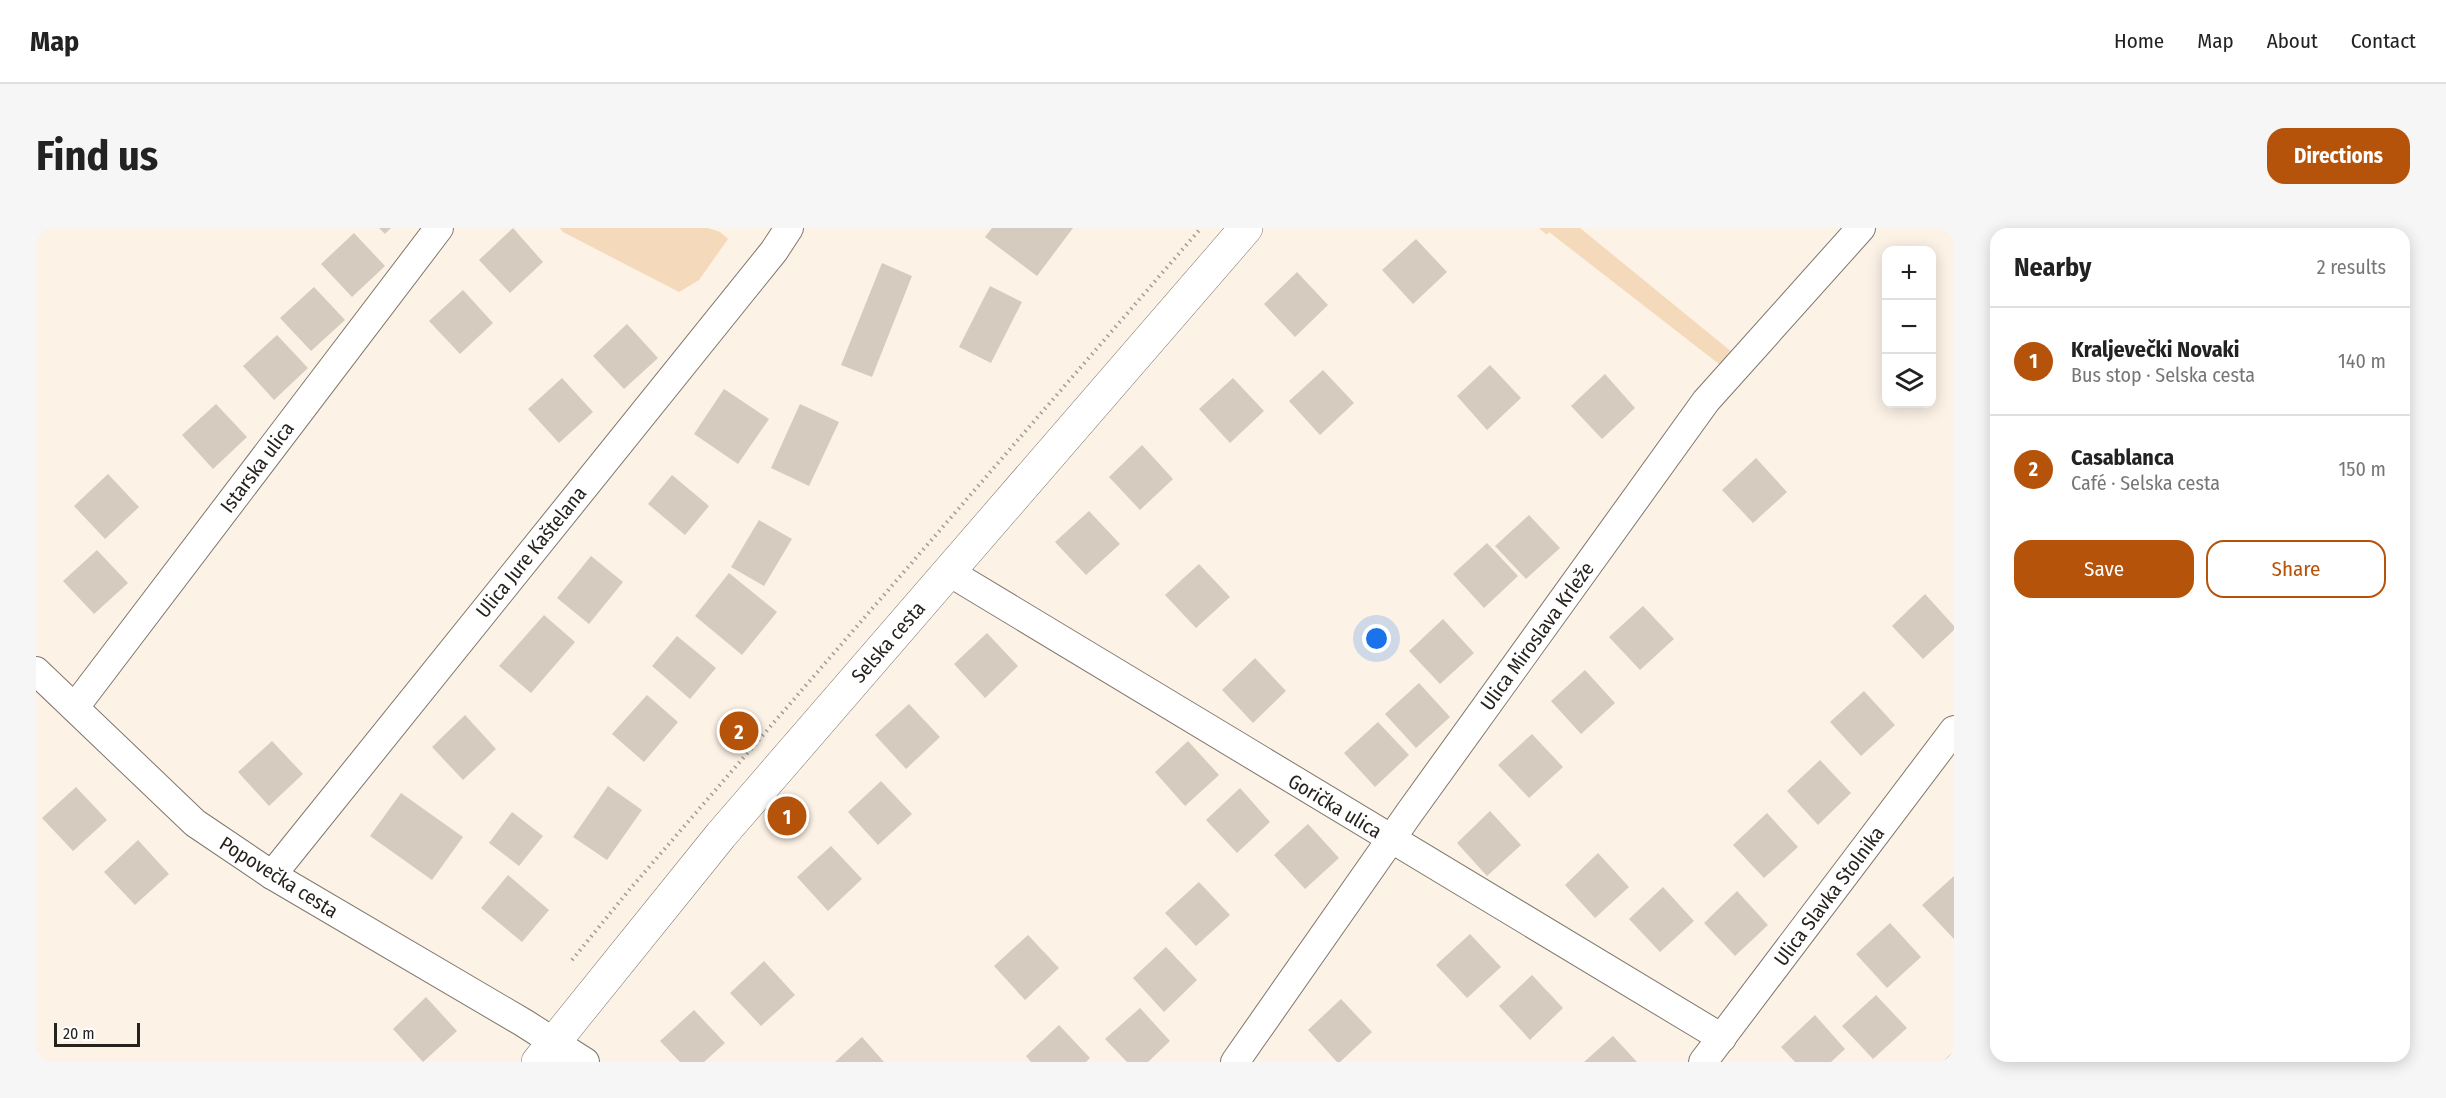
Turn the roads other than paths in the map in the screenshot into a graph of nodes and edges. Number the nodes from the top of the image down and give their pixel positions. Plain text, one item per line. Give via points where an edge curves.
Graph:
1 (439, 228) edge
2 (789, 228) edge
3 (1246, 228) edge
4 (1861, 228) edge
5 (949, 572) junction
6 (36, 671) edge
7 (75, 707) junction
8 (1954, 730) edge
9 (1390, 840) junction
10 (272, 875) junction
11 (1722, 1038) junction
12 (546, 1052) edge
13 (585, 1062) edge
14 (1235, 1062) edge
15 (1703, 1062) edge

1 - 7 street, Istarska ulica
2 - 10 street, Ulica Jure Kaštelana
3 - 5 main road, Selska cesta
4 - 9 street, Ulica Miroslava Krleže via 1706,401
5 - 9 street, Gorička ulica
5 - 12 main road, Selska cesta via 722,835
6 - 7 street, Popovečka cesta
7 - 10 street, Popovečka cesta via 195,823
8 - 11 street, Ulica Slavka Stolnika
9 - 11 street, Gorička ulica
9 - 14 street, Ulica Miroslava Krleže
10 - 12 street, Popovečka cesta
11 - 15 street, Ulica Slavka Stolnika
12 - 13 street, Popovečka cesta

